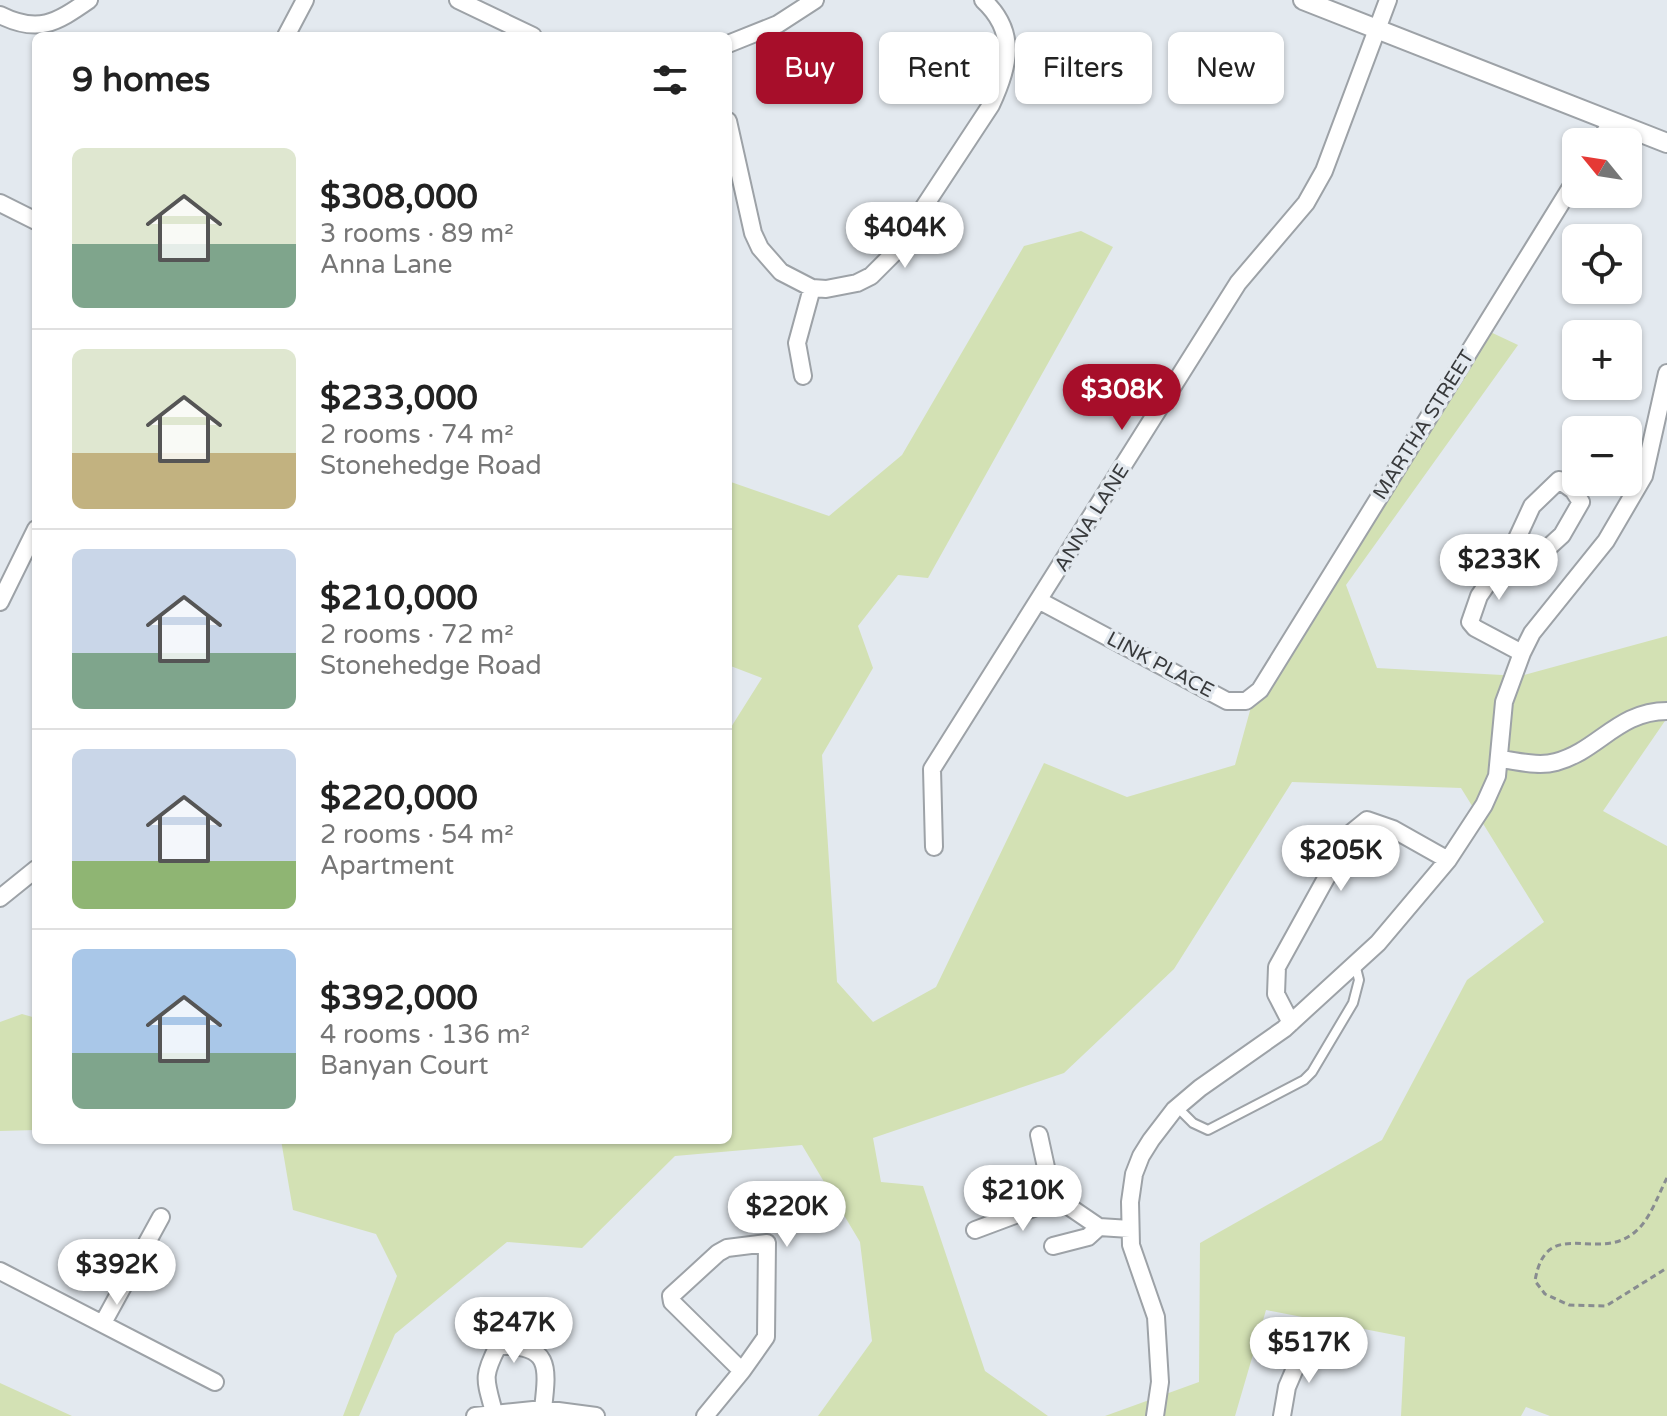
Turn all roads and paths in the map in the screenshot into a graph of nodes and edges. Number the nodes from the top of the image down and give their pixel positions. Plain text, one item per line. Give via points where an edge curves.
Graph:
1 (89, 0) edge
2 (305, 0) edge
3 (458, 0) edge
4 (815, 0) edge
5 (983, 0) edge
6 (1303, 0) edge
7 (1388, 0) edge
8 (0, 15) edge
9 (1377, 30) junction
10 (288, 32) edge
11 (525, 32) edge
12 (732, 42) edge
13 (1612, 121) junction
14 (1608, 128) edge
15 (732, 139) edge
16 (1667, 143) edge
17 (1562, 202) edge
18 (0, 203) edge
19 (32, 219) edge
20 (812, 288) junction
21 (1667, 373) edge
22 (803, 376) dead end
23 (32, 537) edge
24 (1514, 545) junction
25 (1040, 601) junction
26 (0, 602) edge
27 (1522, 653) junction
28 (1272, 670) joint
29 (1667, 711) edge
30 (1500, 759) junction
31 (934, 847) dead end
32 (1448, 860) junction
33 (32, 872) edge
34 (0, 898) edge
35 (1355, 964) junction
36 (1291, 1023) junction
37 (1177, 1107) junction
38 (1039, 1135) dead end
39 (1667, 1178) edge
40 (1058, 1199) junction
41 (161, 1217) dead end
42 (1099, 1227) junction
43 (1130, 1229) junction
44 (975, 1230) dead end
45 (1053, 1246) dead end
46 (1667, 1268) edge
47 (0, 1271) edge
48 (103, 1323) junction
49 (1305, 1345) dead end
50 (742, 1371) junction
51 (215, 1382) dead end
52 (543, 1409) junction
53 (494, 1412) junction
54 (518, 1414) edge
55 (475, 1416) edge
56 (596, 1416) edge
57 (705, 1416) edge
58 (1155, 1416) edge
59 (1282, 1416) edge

1 - 8 street via 54,22 33,26
2 - 10 street
3 - 11 street
4 - 12 street via 778,24
5 - 20 street via 998,19 1007,47 991,105 886,261 857,283
6 - 9 street
7 - 9 street, ANNA LANE
9 - 13 street
9 - 25 street, ANNA LANE via 1324,171 1306,203 1238,283
13 - 14 street
13 - 16 street
15 - 20 street via 760,248 781,272
17 - 28 street, MARTHA STREET
18 - 19 street
20 - 22 street via 797,343
21 - 27 street via 1644,476 1606,541
23 - 26 street
24 - 24 street via 1532,506 1547,490 1559,480 1573,490 1581,502 1562,535 1540,555
24 - 27 street via 1479,596 1470,622
25 - 28 street, LINK PLACE via 1227,701 1246,701
25 - 31 street, ANNA LANE via 932,769
27 - 30 street via 1504,702
29 - 30 street via 1626,720 1557,762
30 - 32 street via 1484,805
32 - 35 street
32 - 36 street via 1367,820 1351,833 1277,967 1276,994
33 - 34 street
35 - 36 street
35 - 37 lane via 1359,980 1353,1003 1304,1080 1208,1130
36 - 37 street
37 - 43 street via 1151,1140 1134,1174
38 - 40 street via 1052,1195
39 - 46 path via 1635,1232 1611,1244 1556,1245 1538,1263 1535,1281 1545,1294 1569,1305 1606,1306
40 - 42 street
40 - 44 street
41 - 48 street
42 - 43 street
42 - 45 street via 1088,1237
43 - 58 street via 1156,1317 1160,1382
47 - 48 street
48 - 51 street
49 - 59 street via 1287,1387
50 - 50 street via 766,1337 767,1243 727,1248 671,1296
50 - 57 street
52 - 53 street via 547,1373 541,1358 516,1345 498,1346 486,1369
52 - 54 street
52 - 56 street
53 - 54 street
53 - 55 street

